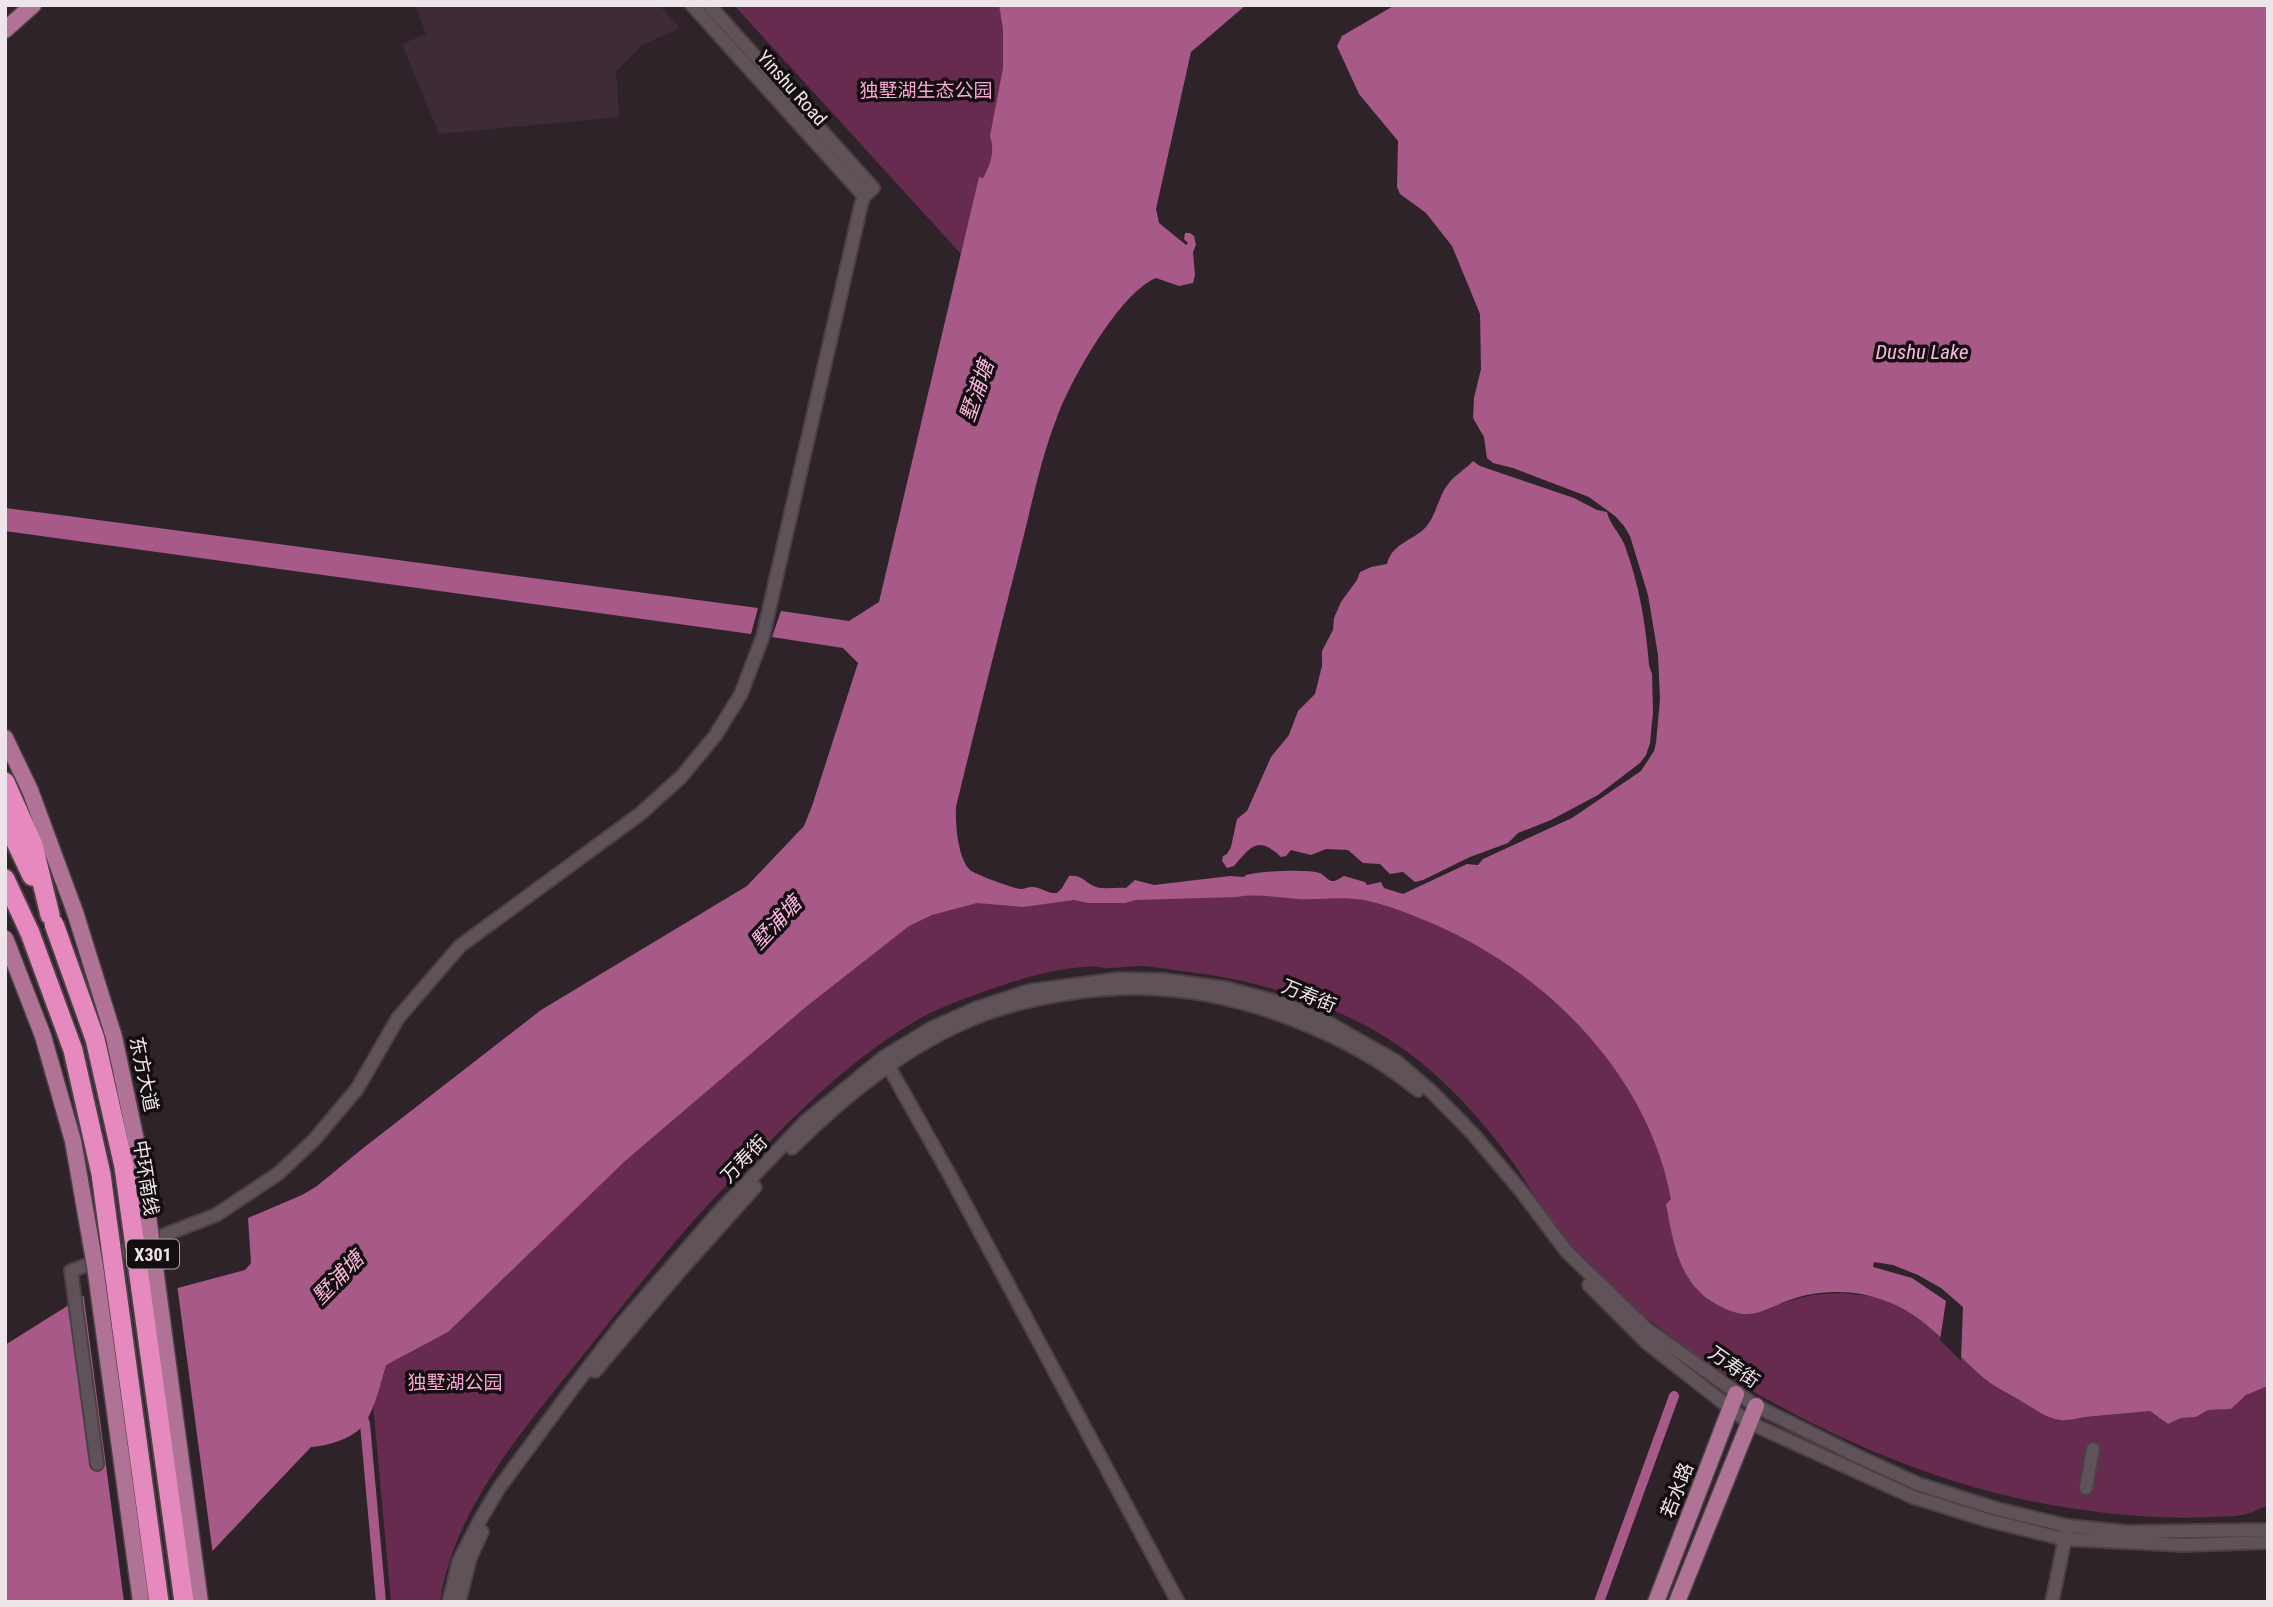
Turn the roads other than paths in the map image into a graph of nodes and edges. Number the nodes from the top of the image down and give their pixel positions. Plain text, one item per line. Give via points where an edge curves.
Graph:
1 (33, 5) edge
2 (692, 5) edge
3 (709, 5) edge
4 (5, 30) edge
5 (869, 192) junction
6 (5, 738) edge
7 (5, 782) edge
8 (5, 819) edge
9 (5, 879) edge
10 (52, 919) junction
11 (5, 938) edge
12 (886, 1062) junction
13 (1671, 1353) junction
14 (1734, 1402) junction
15 (1756, 1406) junction
16 (1748, 1422) junction
17 (2093, 1449) dead end
18 (97, 1464) dead end
19 (2086, 1488) dead end
20 (2268, 1530) edge
21 (2066, 1532) junction
22 (2268, 1542) edge
23 (141, 1602) edge
24 (159, 1602) edge
25 (184, 1602) edge
26 (200, 1602) edge
27 (449, 1602) edge
28 (459, 1602) edge
29 (1178, 1602) edge
30 (1656, 1602) edge
31 (1677, 1602) edge
32 (2052, 1602) edge

1 - 4 main road
2 - 5 street, Yinshu Road
3 - 5 street, Yinshu Road
5 - 18 street via 858,219 763,636 741,694 681,778 640,814 460,946 398,1018 357,1089 314,1140 279,1172 216,1215 71,1271
6 - 26 main road, 东方大道 / X301, bridge via 30,790 75,912 114,1037 141,1164
7 - 10 highway via 33,845
8 - 10 highway, 中环南线
9 - 24 highway, bridge via 73,1051 101,1174
10 - 25 highway, 中环南线, bridge via 94,1039 124,1167
11 - 23 main road, bridge via 43,1036 73,1141 95,1266
12 - 13 street, 万寿街 via 986,1014 1031,1000 1102,990 1160,989 1227,999 1295,1019 1371,1057 1429,1099 1605,1303 1647,1343
12 - 27 street, 万寿街 via 805,1122 622,1324 499,1488 459,1561
12 - 28 street, 万寿街 via 767,1174 583,1386 486,1524 470,1558
12 - 29 street
13 - 14 street, 万寿街 via 1707,1373
13 - 14 street, 万寿街 via 1700,1386
14 - 15 street, 万寿街
14 - 16 street, 万寿街
14 - 30 main road, 若水路
15 - 16 main road
15 - 21 street, 万寿街 via 1918,1484
16 - 21 street, 万寿街 via 1913,1497 1987,1520
16 - 31 main road
17 - 19 street
20 - 21 street, 万寿街
21 - 22 street, 万寿街 via 2183,1545
21 - 32 street

